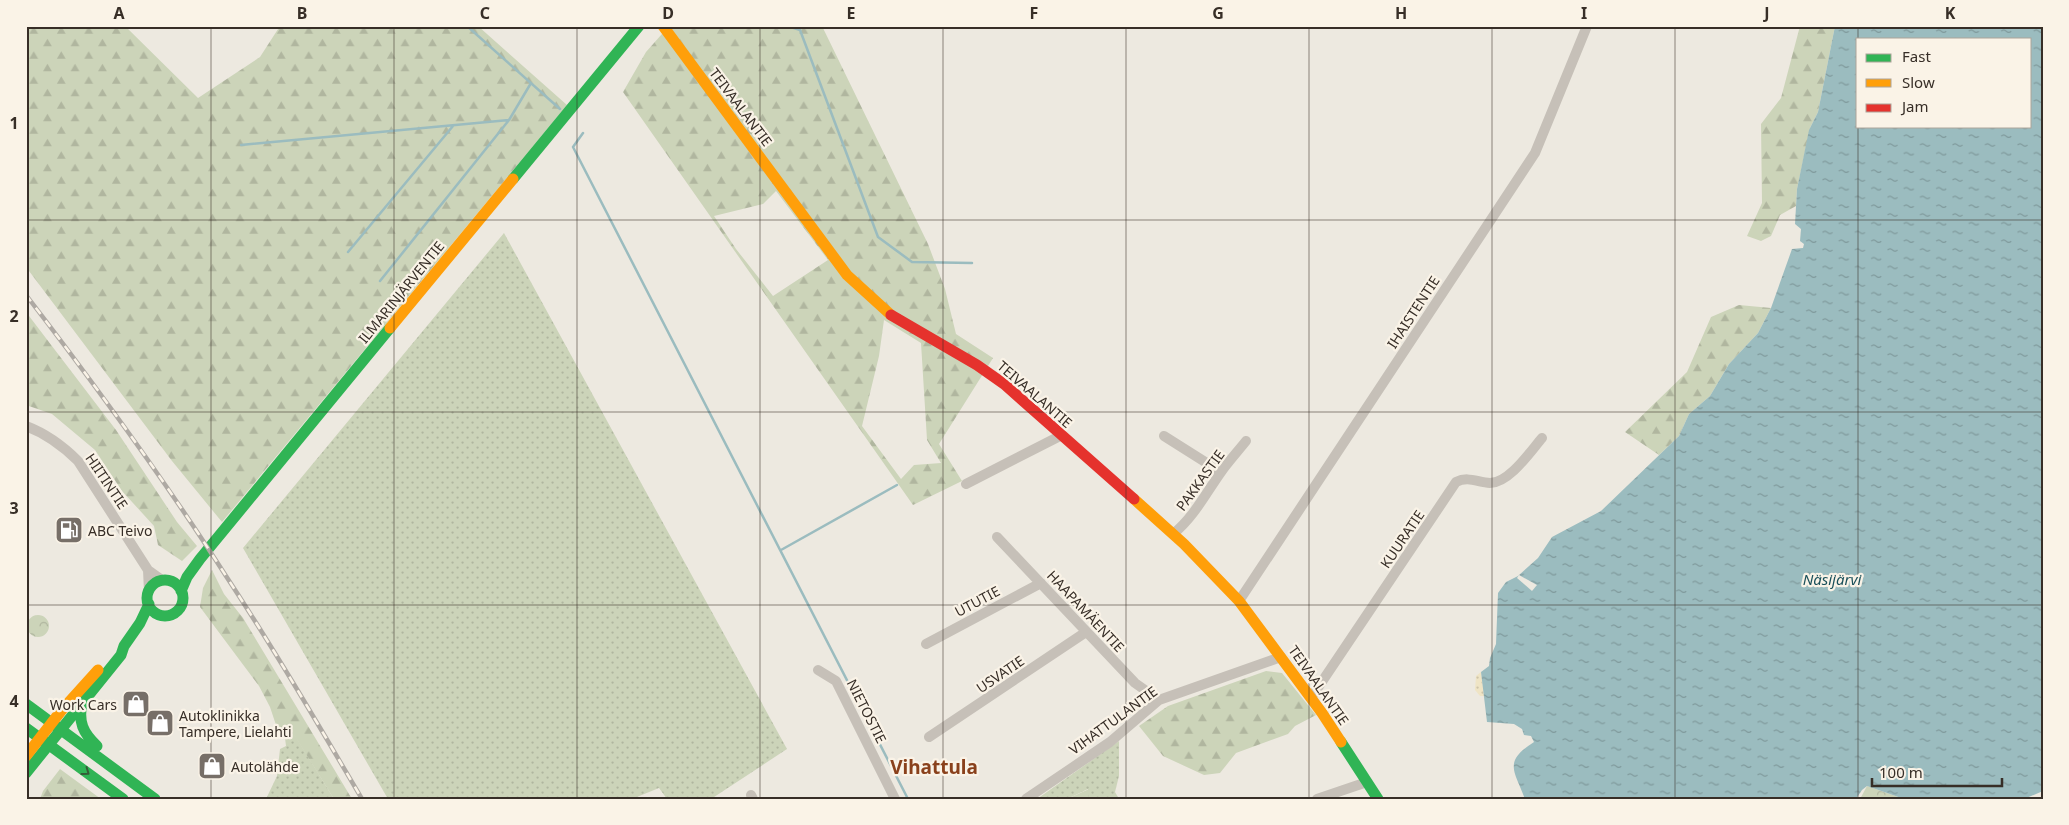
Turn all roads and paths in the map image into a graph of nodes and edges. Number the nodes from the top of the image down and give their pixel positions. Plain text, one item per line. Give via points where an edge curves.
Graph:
1 (639, 26) edge
2 (663, 26) edge
3 (1587, 26) edge
4 (26, 426) edge
5 (1060, 436) junction
6 (1164, 436) dead end
7 (1542, 438) dead end
8 (1246, 441) dead end
9 (1221, 472) junction
10 (966, 484) dead end
11 (1173, 534) junction
12 (997, 537) dead end
13 (148, 570) junction
14 (187, 578) junction
15 (167, 581) junction
16 (1041, 583) junction
17 (181, 590) junction
18 (149, 591) junction
19 (1239, 601) junction
20 (149, 604) junction
21 (158, 614) junction
22 (140, 623) junction
23 (1086, 632) junction
24 (926, 644) dead end
25 (124, 646) junction
26 (1281, 657) junction
27 (818, 670) dead end
28 (1311, 698) junction
29 (1159, 700) junction
30 (82, 703) junction
31 (26, 704) edge
32 (56, 726) junction
33 (26, 728) edge
34 (930, 737) dead end
35 (44, 742) junction
36 (26, 756) edge
37 (26, 773) edge
38 (1367, 782) junction
39 (144, 790) junction
40 (123, 799) edge
41 (155, 799) edge
42 (895, 799) edge
43 (1026, 799) edge
44 (1317, 799) edge
45 (1378, 799) edge

1 - 14 main road, ILMARINJÄRVENTIE
2 - 5 main road, TEIVAALANTIE via 847,275 887,313 1004,384
3 - 19 street, IHAISTENTIE via 1535,153
4 - 13 street, HIITINTIE via 50,437 78,461
5 - 10 street
5 - 11 main road, TEIVAALANTIE
6 - 9 street
7 - 28 street, KUURATIE via 1504,479 1491,483 1463,478 1456,482
8 - 9 street, PAKKASTIE
9 - 11 street, PAKKASTIE via 1200,504
11 - 19 main road, TEIVAALANTIE
12 - 16 street, HAAPAMÄENTIE
13 - 15 street, HIITINTIE
13 - 18 street, HIITINTIE
14 - 15 main road
14 - 17 main road, ILMARINJÄRVENTIE
15 - 17 main road
15 - 18 main road via 157,582
16 - 23 street, HAAPAMÄENTIE
16 - 24 street, UTUTIE
17 - 21 main road via 182,601 178,610 169,615
18 - 20 main road
19 - 26 main road, TEIVAALANTIE
20 - 21 main road
20 - 22 main road
21 - 22 main road
22 - 25 main road
23 - 29 street, HAAPAMÄENTIE via 1135,683
23 - 34 street, USVATIE
25 - 30 main road via 121,655
25 - 32 main road via 115,651
26 - 28 main road, TEIVAALANTIE
26 - 29 street, VIHATTULANTIE
27 - 42 street, NIETOSTIE via 836,681
28 - 38 main road, TEIVAALANTIE
29 - 43 street, VIHATTULANTIE via 1110,742
30 - 32 main road
30 - 39 main road via 79,716 83,732 139,780
31 - 32 main road
32 - 35 main road
32 - 39 main road
33 - 35 main road
35 - 36 main road
35 - 37 main road
35 -> 40 main road
38 - 44 street
38 - 45 main road, TEIVAALANTIE
39 - 41 main road

